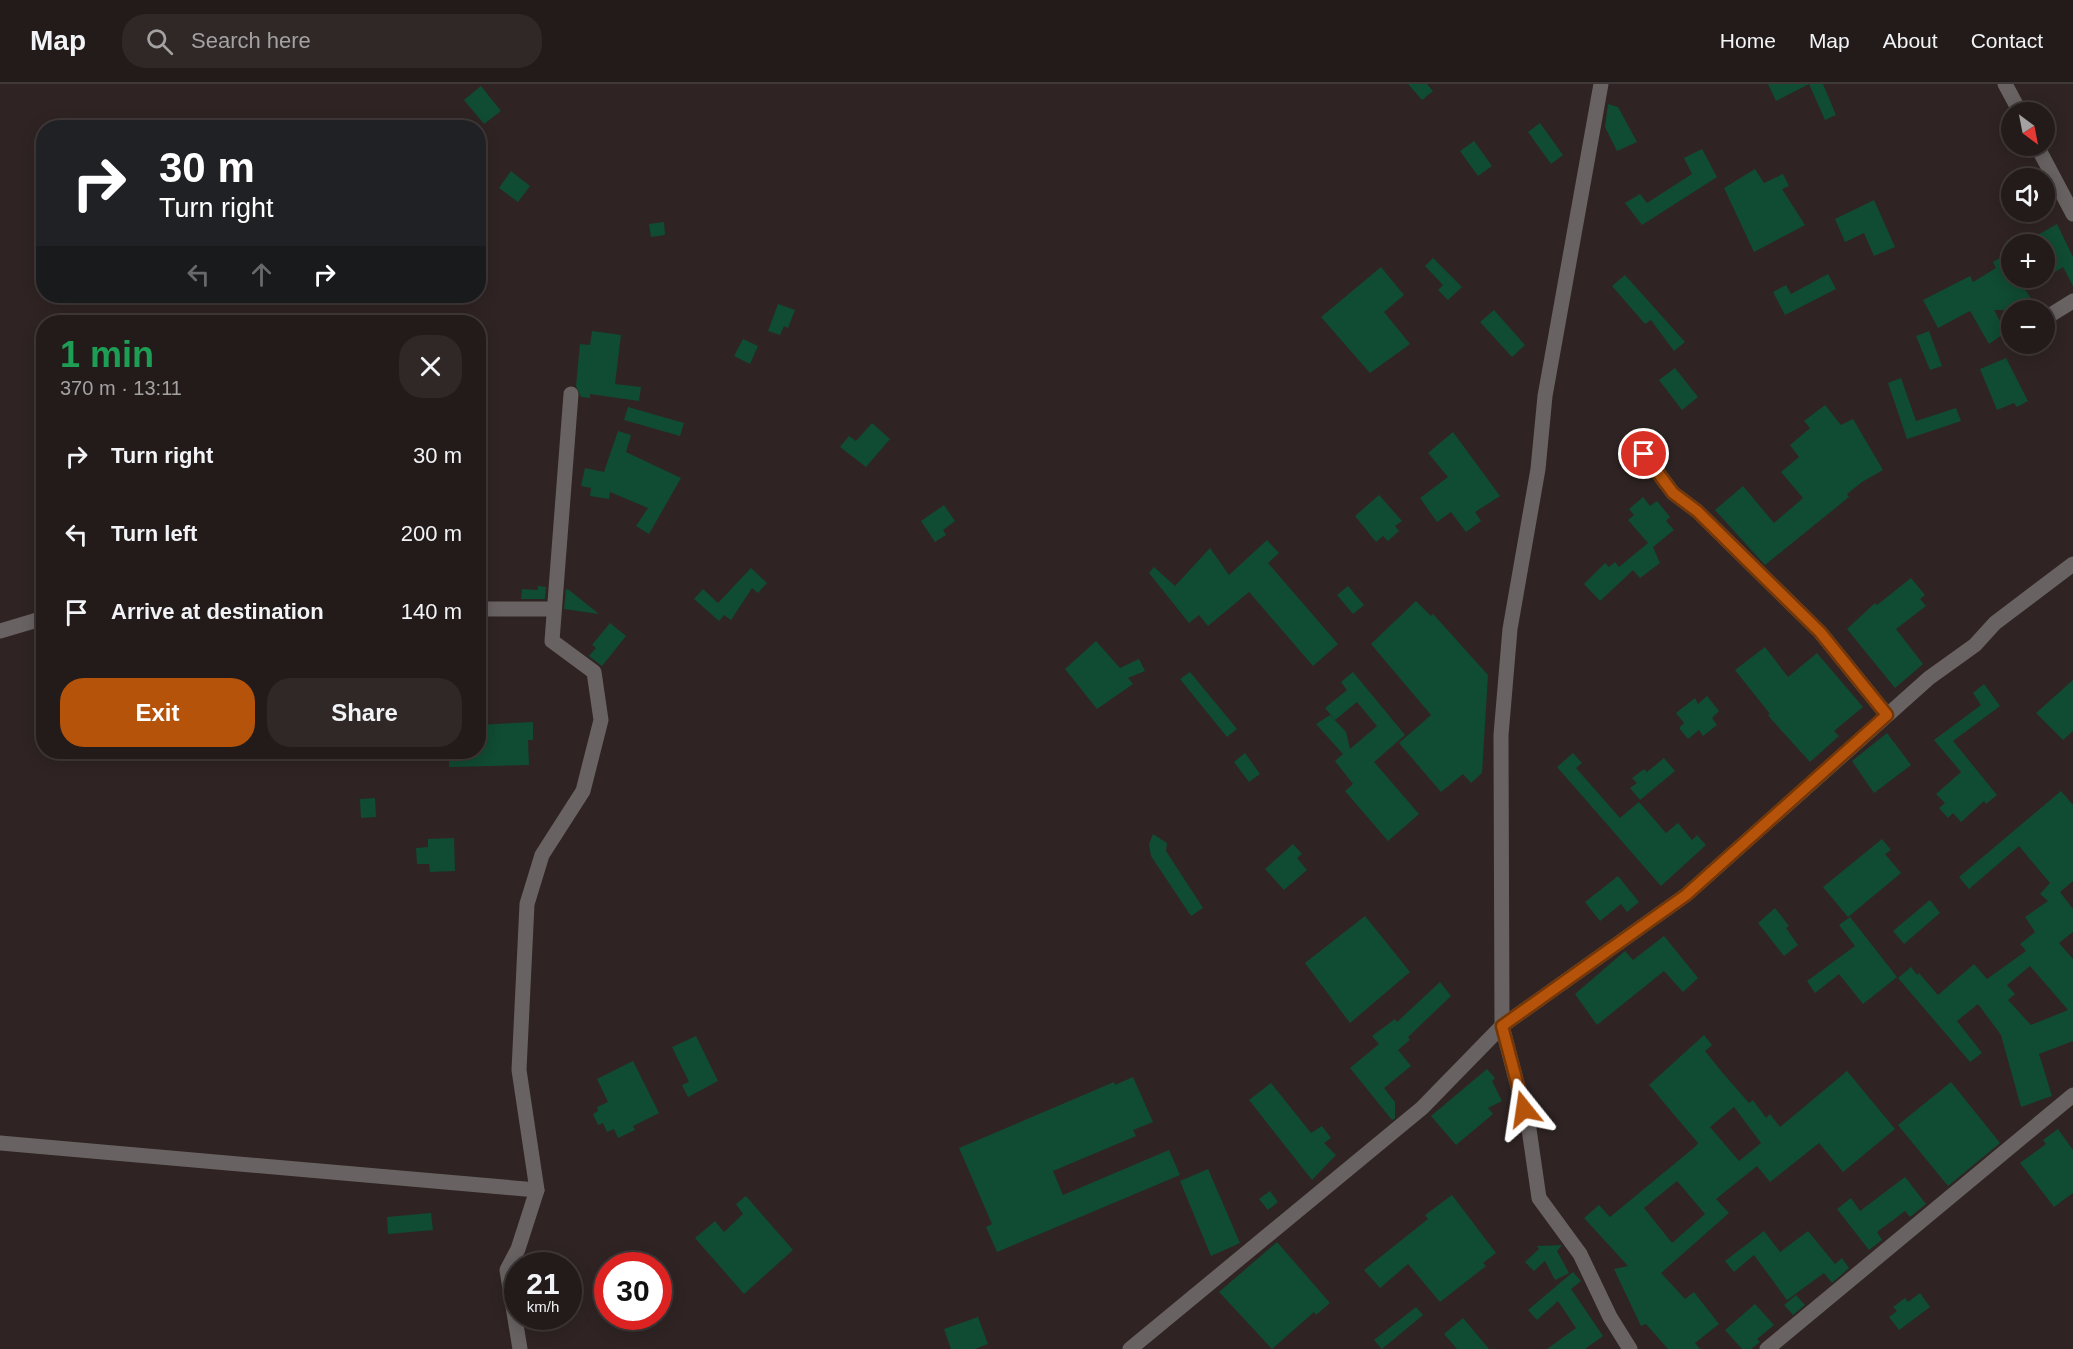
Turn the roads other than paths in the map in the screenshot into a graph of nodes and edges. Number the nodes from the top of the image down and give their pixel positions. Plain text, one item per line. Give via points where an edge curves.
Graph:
1 (1601, 84) edge
2 (2005, 84) edge
3 (2015, 102) edge
4 (2042, 156) edge
5 (2073, 214) edge
6 (2073, 301) edge
7 (2055, 312) edge
8 (571, 394) dead end
9 (1644, 454) dead end
10 (2073, 564) edge
11 (486, 609) edge
12 (553, 609) junction
13 (36, 620) edge
14 (0, 631) edge
15 (1887, 715) junction
16 (1502, 1026) junction
17 (2073, 1095) edge
18 (0, 1143) edge
19 (537, 1190) junction
20 (520, 1349) edge
21 (1130, 1349) edge
22 (1630, 1349) edge
23 (1767, 1349) edge

1 - 16 street via 1547,384 1538,469 1510,629 1501,735
2 - 3 street
4 - 5 street
6 - 7 street
8 - 12 street
9 - 15 street via 1673,493 1697,511 1820,632
10 - 15 street via 1995,623 1975,645
11 - 12 street
12 - 19 street via 552,641 594,672 601,720 583,791 542,855 527,904 519,1070
13 - 14 street
15 - 16 street via 1686,895
16 - 21 street via 1422,1108
16 - 22 street via 1529,1129 1539,1198 1580,1254
17 - 23 street
18 - 19 street
19 - 20 street via 507,1270

